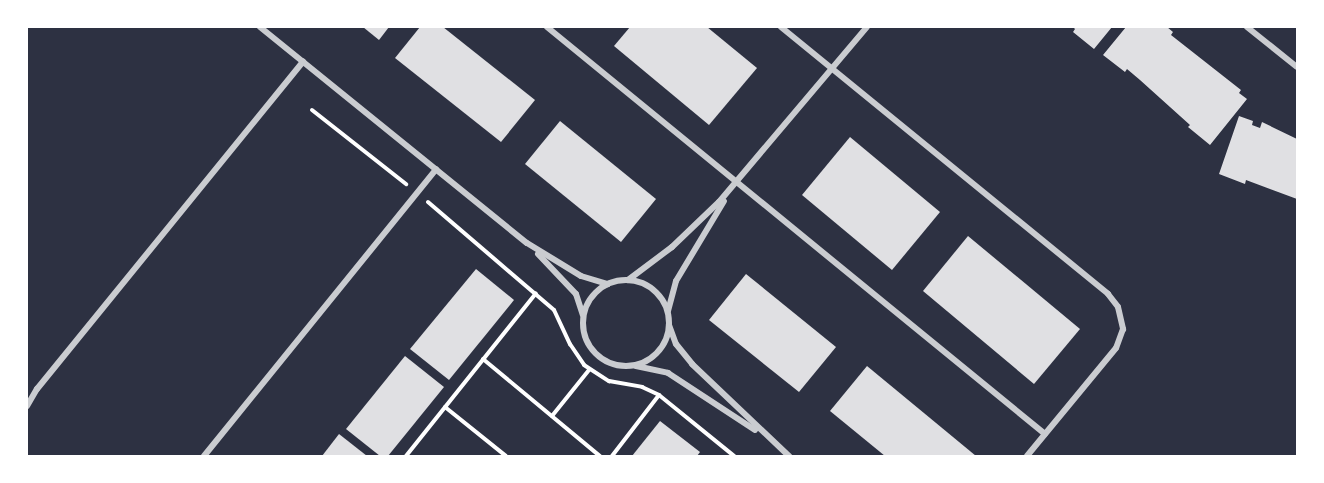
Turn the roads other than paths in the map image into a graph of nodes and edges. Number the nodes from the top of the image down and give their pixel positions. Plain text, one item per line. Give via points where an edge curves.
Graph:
1 (260, 27) edge
2 (547, 27) edge
3 (781, 27) edge
4 (867, 27) edge
5 (1246, 27) edge
6 (303, 62) junction
7 (832, 68) junction
8 (1297, 68) edge
9 (436, 169) junction
10 (735, 182) junction
11 (527, 243) junction
12 (628, 280) junction
13 (608, 284) junction
14 (667, 312) junction
15 (584, 316) junction
16 (669, 325) junction
17 (630, 366) junction
18 (27, 406) edge
19 (1045, 434) junction
20 (768, 439) junction
21 (204, 456) edge
22 (789, 456) edge
23 (1027, 456) edge

1 - 6 street
2 - 10 street
3 - 7 street
4 - 7 street
5 - 8 street
6 - 9 street
6 - 18 street
7 - 10 street
7 - 19 street via 1108,294 1118,307 1123,329 1116,348
9 - 11 street
9 - 21 street
10 - 12 street via 672,247
10 - 14 street via 676,281
10 - 19 street
11 - 13 street via 581,276
11 - 15 street via 572,289
12 - 13 street
12 - 14 street via 653,290
13 - 15 street via 592,296
14 - 16 street
15 - 17 street via 584,332 593,351 612,364
16 - 17 street via 659,350
16 - 20 street via 676,344 692,364
17 - 20 street via 668,373
19 - 23 street
20 - 22 street

